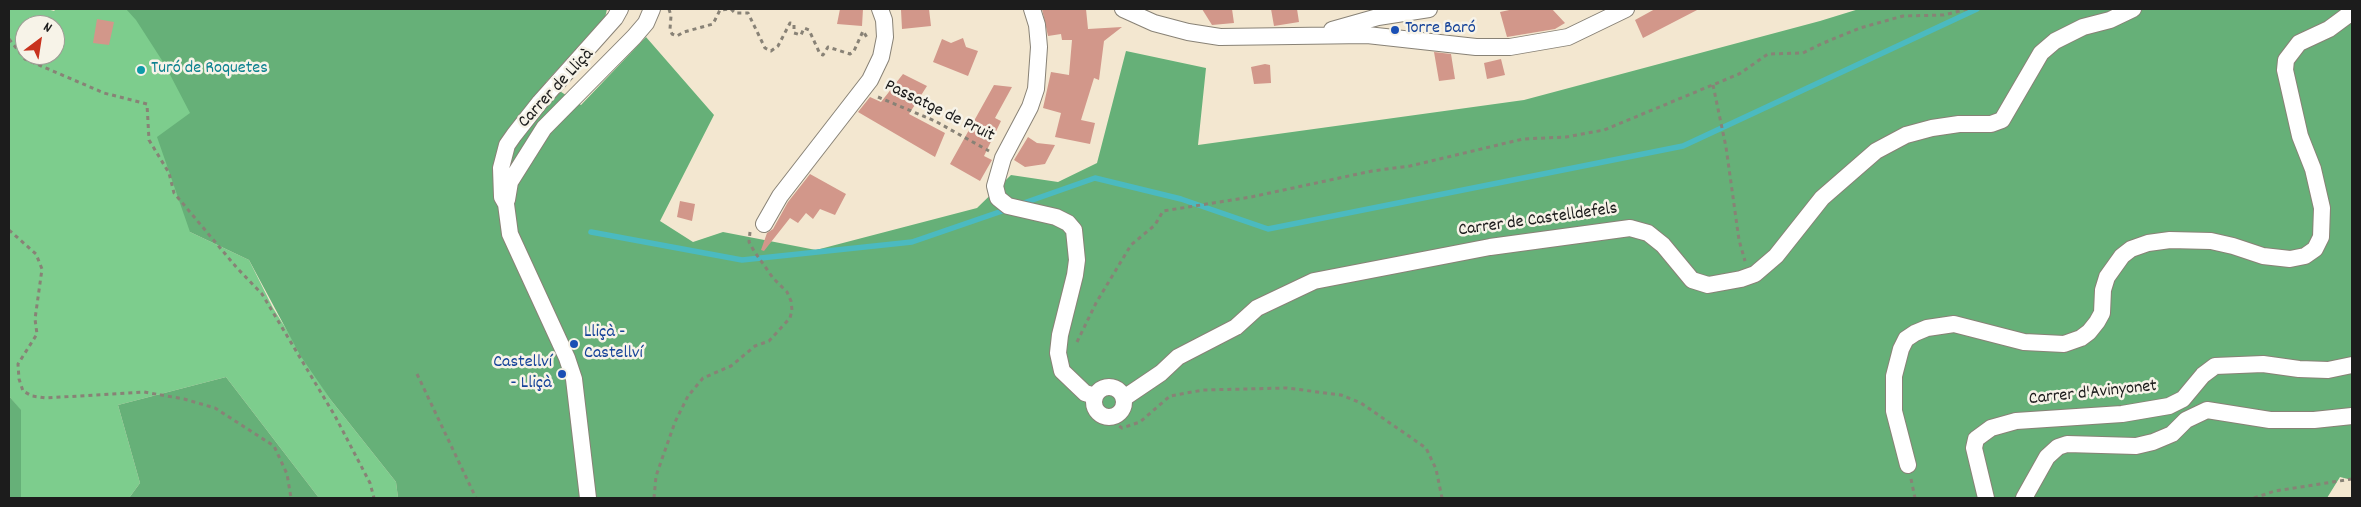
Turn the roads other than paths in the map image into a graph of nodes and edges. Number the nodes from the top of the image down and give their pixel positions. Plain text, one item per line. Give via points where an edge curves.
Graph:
1 (620, 9) edge
2 (652, 9) edge
3 (880, 9) edge
4 (1032, 9) edge
5 (1123, 9) edge
6 (1429, 9) edge
7 (1626, 9) edge
8 (2133, 9) edge
9 (2352, 12) edge
10 (1318, 35) junction
11 (506, 204) junction
12 (764, 224) road end
13 (2352, 365) edge
14 (1095, 396) junction
15 (1124, 398) junction
16 (2352, 416) edge
17 (1908, 464) dead end
18 (588, 498) edge
19 (1986, 498) edge
20 (2024, 498) edge

1 - 11 street via 540,102 508,145 500,168 502,197
2 - 11 street, Carrer de Lliçà via 646,23 634,37 544,128 510,182
3 - 12 street via 886,29 881,57 863,90 780,196
4 - 14 street via 1039,47 1036,89 1003,158 995,186 998,198 1008,206 1041,213 1068,223 1074,230 1077,260 1058,353 1062,371 1085,393
5 - 10 street via 1154,23 1220,37
6 - 10 street via 1378,17
7 - 10 street via 1568,36 1510,47
8 - 15 street, Carrer de Castelldefels via 2055,41 2041,53 2002,120 1991,124 1932,128 1906,135 1876,151 1822,198 1776,256 1750,276 1708,285 1692,280 1663,245 1648,233 1630,228 1490,247 1344,275 1314,281 1257,308 1236,327 1178,357
9 - 17 street via 2329,29 2298,43 2286,60 2285,70 2300,136 2313,169 2322,208 2321,237 2314,249 2305,256 2290,260 2211,242 2170,240 2131,249 2107,277 2102,313 2089,332 2064,344 2024,342 1954,324 1915,333 1906,339 1901,349 1894,376 1894,411
11 - 18 street via 515,247 574,379
13 - 19 street, Carrer d'Avinyonet via 2328,370 2263,364 2216,366 2203,375 2183,399 2169,406 2122,414 2016,421 1991,428 1976,439 1974,448
14 - 15 street via 1101,389 1110,387 1119,390
14 - 15 street via 1096,409 1106,417 1120,412
16 - 20 street via 2270,420 2207,410 2186,420 2172,434 2136,446 2067,444 2047,457

